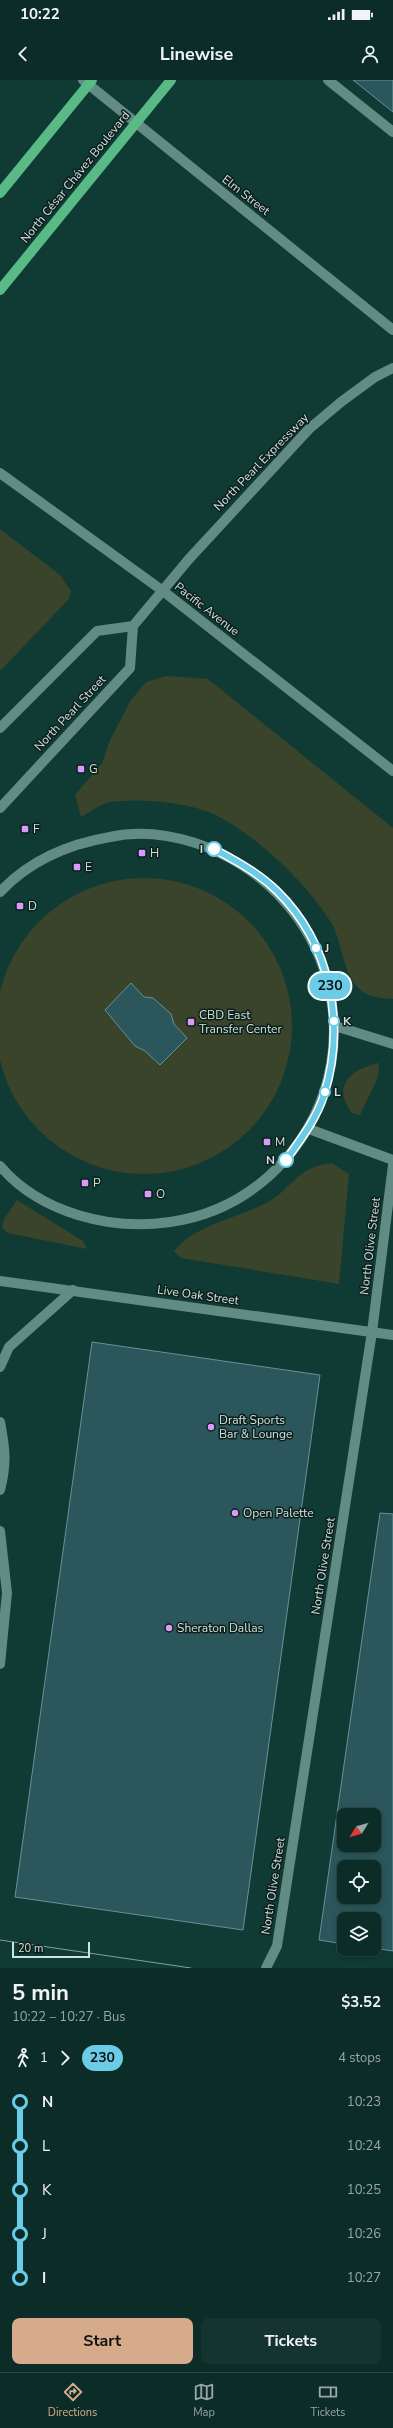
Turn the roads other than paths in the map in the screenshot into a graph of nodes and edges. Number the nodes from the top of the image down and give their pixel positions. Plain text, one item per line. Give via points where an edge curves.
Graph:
1 (171, 80) edge
2 (328, 80) edge
3 (88, 81) edge
4 (136, 123) junction
5 (393, 132) edge
6 (0, 193) edge
7 (0, 290) edge
8 (393, 330) edge
9 (393, 368) edge
10 (0, 473) edge
11 (163, 591) junction
12 (133, 626) junction
13 (0, 728) edge
14 (393, 771) edge
15 (0, 808) edge
16 (0, 892) edge
17 (335, 1026) junction
18 (393, 1044) edge
19 (309, 1129) junction
20 (393, 1160) edge
21 (393, 1165) edge
22 (0, 1166) edge
23 (0, 1281) edge
24 (73, 1290) junction
25 (372, 1332) junction
26 (393, 1335) edge
27 (0, 1367) edge
28 (0, 1422) edge
29 (0, 1490) edge
30 (0, 1531) edge
31 (0, 1664) edge
32 (266, 1968) edge

1 - 4 main road, North César Chávez Boulevard
2 - 5 street
3 - 4 street, Elm Street
3 - 6 main road
4 - 7 main road, North César Chávez Boulevard
4 - 8 street, Elm Street
9 - 11 street, North Pearl Expressway via 375,377 309,429
10 - 11 street, Pacific Avenue
11 - 12 street
11 - 14 street, Pacific Avenue
12 - 13 street via 97,631
12 - 15 street, North Pearl Street via 130,668
16 - 17 street via 9,882 42,859 81,842 122,834 143,834 164,835 205,845 243,864 277,890 301,920 319,953 330,988
17 - 18 street
17 - 19 street via 332,1062 323,1097
19 - 20 street
19 - 22 street via 286,1160 250,1191 223,1207 187,1220 148,1225 109,1223 71,1213 35,1195
21 - 25 street, North Olive Street
23 - 24 street, Live Oak Street
24 - 25 street, Live Oak Street
24 - 27 street via 9,1347
25 - 26 street, Live Oak Street
25 - 32 street, North Olive Street via 276,1946
28 - 29 street via 6,1468
30 - 31 street via 6,1593

